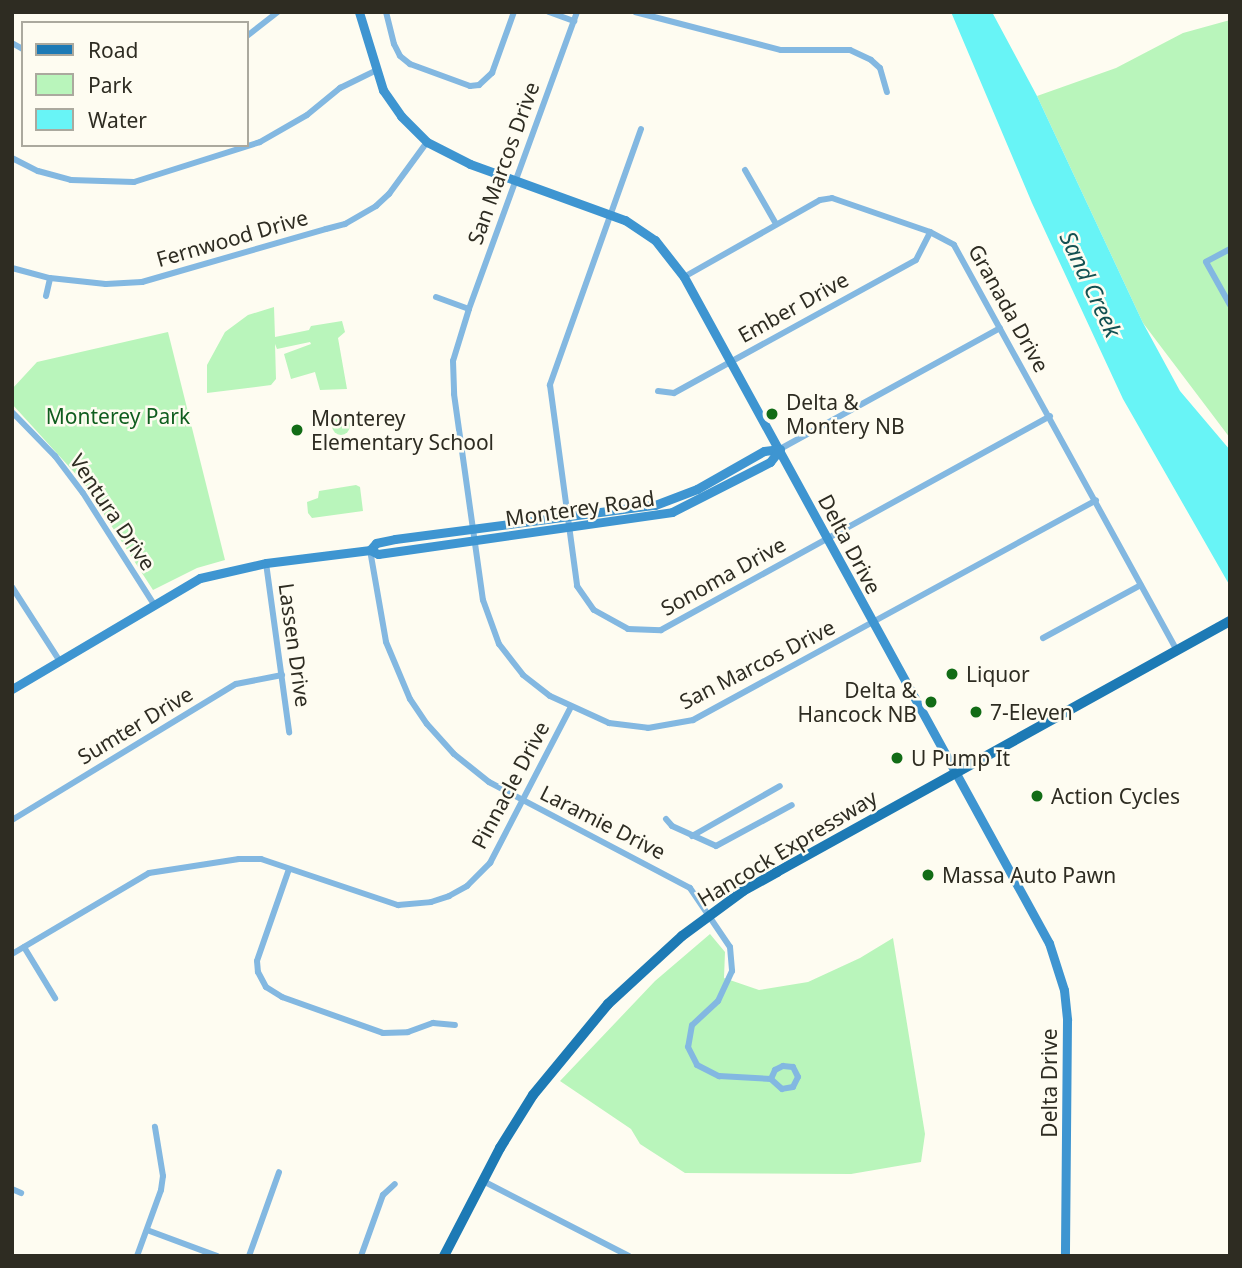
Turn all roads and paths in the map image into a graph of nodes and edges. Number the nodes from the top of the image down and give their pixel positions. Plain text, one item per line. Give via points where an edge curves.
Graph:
1 (278, 12) edge
2 (359, 12) edge
3 (387, 12) edge
4 (549, 12) edge
5 (577, 12) edge
6 (635, 12) edge
7 (511, 13) edge
8 (574, 21) junction
9 (248, 35) edge
10 (375, 71) junction
11 (887, 92) dead end
12 (641, 129) dead end
13 (427, 142) junction
14 (248, 146) edge
15 (244, 147) edge
16 (12, 158) edge
17 (745, 170) dead end
18 (516, 180) junction
19 (610, 214) junction
20 (776, 225) junction
21 (930, 232) junction
22 (1230, 249) edge
23 (12, 268) edge
24 (684, 277) junction
25 (50, 278) junction
26 (46, 296) dead end
27 (436, 297) dead end
28 (1230, 305) edge
29 (468, 309) junction
30 (1000, 328) junction
31 (730, 362) junction
32 (658, 391) dead end
33 (12, 412) edge
34 (1050, 416) junction
35 (779, 449) junction
36 (1096, 500) junction
37 (568, 516) junction
38 (473, 527) junction
39 (570, 528) junction
40 (827, 539) junction
41 (474, 540) junction
42 (370, 550) junction
43 (266, 563) junction
44 (1141, 585) junction
45 (12, 587) edge
46 (153, 603) junction
47 (873, 623) junction
48 (1226, 624) edge
49 (1043, 638) dead end
50 (1177, 651) junction
51 (59, 660) junction
52 (282, 674) junction
53 (12, 689) edge
54 (571, 707) junction
55 (289, 732) dead end
56 (957, 773) junction
57 (779, 786) dead end
58 (524, 801) junction
59 (792, 805) dead end
60 (666, 819) dead end
61 (12, 821) edge
62 (692, 836) junction
63 (289, 869) junction
64 (710, 914) junction
65 (24, 947) junction
66 (12, 954) edge
67 (55, 998) dead end
68 (455, 1025) dead end
69 (771, 1079) junction
70 (155, 1127) dead end
71 (279, 1172) dead end
72 (483, 1181) junction
73 (396, 1184) dead end
74 (12, 1189) edge
75 (22, 1193) dead end
76 (146, 1230) junction
77 (137, 1256) edge
78 (217, 1256) edge
79 (249, 1256) edge
80 (361, 1256) edge
81 (444, 1256) edge
82 (629, 1256) edge
83 (1065, 1256) edge

1 - 9 street
2 - 10 main road, Delta Drive
3 - 7 street via 400,56 470,86 479,85 492,73
4 - 8 street
5 - 8 street, San Marcos Drive
6 - 11 street via 781,50 850,50 880,68
8 - 18 street, San Marcos Drive
10 - 13 main road, Delta Drive via 391,103
10 - 14 street
12 - 19 street, Sonoma Drive
13 - 18 main road, Delta Drive
13 - 25 street, Fernwood Drive via 389,194 345,223 142,282 106,284
15 - 16 street via 134,182 71,180
17 - 20 street
18 - 19 main road, Delta Drive
18 - 29 street, San Marcos Drive
19 - 24 main road, Delta Drive via 655,240
19 - 37 street, Sonoma Drive via 550,385
20 - 21 street, Granada Drive via 832,198
20 - 24 street, Granada Drive
21 - 30 street, Granada Drive via 954,244
21 - 31 street, Ember Drive via 916,260
22 - 28 street via 1206,262
23 - 25 street, Fernwood Drive
24 - 31 main road, Delta Drive
25 - 26 street
27 - 29 street
29 - 38 street, San Marcos Drive via 456,345 453,375
30 - 34 street, Granada Drive
30 - 35 street, Monterey Road
31 - 32 street, Ember Drive via 674,393
31 - 35 main road, Delta Drive
33 - 46 street, Ventura Drive via 83,493
34 - 36 street, Granada Drive
34 - 40 street, Sonoma Drive
35 - 37 main road, Monterey Road via 764,452 675,499
35 - 39 main road, Monterey Road via 770,462 672,512
35 - 40 main road, Delta Drive
36 - 44 street, Granada Drive
36 - 47 street, San Marcos Drive
37 - 38 main road, Monterey Road
37 - 39 street, Sonoma Drive
38 - 41 street, San Marcos Drive
38 - 42 main road, Monterey Road via 376,543
39 - 40 street, Sonoma Drive via 580,595 604,617 647,632 661,630
39 - 41 main road, Monterey Road
40 - 47 main road, Delta Drive
41 - 42 main road, Monterey Road via 378,554
41 - 54 street, San Marcos Drive via 482,600 499,644 523,675
42 - 43 main road, Monterey Road
42 - 58 street, Laramie Drive via 380,620 410,699 454,754 489,782
43 - 46 main road, Monterey Road via 201,578
43 - 52 street, Lassen Drive
44 - 49 street
44 - 50 street, Granada Drive
45 - 51 street
46 - 51 main road, Monterey Road
47 - 54 street, San Marcos Drive via 693,720 628,727
47 - 56 main road, Delta Drive
48 - 50 main road, Hancock Expressway
50 - 56 main road, Hancock Expressway
51 - 53 main road, Monterey Road
52 - 55 street, Lassen Drive
52 - 61 street, Sumter Drive via 236,684
54 - 58 street, Pinnacle Drive
56 - 64 main road, Hancock Expressway
56 - 83 main road, Delta Drive via 1046,937 1063,989 1067,1020
57 - 62 street
58 - 63 street, Pinnacle Drive via 480,875 431,902 382,902
58 - 64 street, Laramie Drive via 678,879
59 - 62 street via 716,846
60 - 62 street
63 - 65 street, Pinnacle Drive via 251,858 149,873
63 - 68 street via 257,961 266,987 383,1033 408,1032 433,1023
64 - 69 street, Laramie Drive via 730,947 732,971 718,1001 692,1025 688,1047 697,1065 719,1076
64 - 72 main road, Hancock Expressway via 640,971 575,1041 517,1119
65 - 66 street, Pinnacle Drive
65 - 67 street
69 - 69 street, Laramie Drive via 783,1066 793,1067 798,1077 793,1087 782,1090
70 - 76 street via 162,1190
71 - 79 street
72 - 81 main road, Hancock Expressway
72 - 82 street
73 - 80 street via 383,1195
74 - 75 street
76 - 77 street
76 - 78 street

